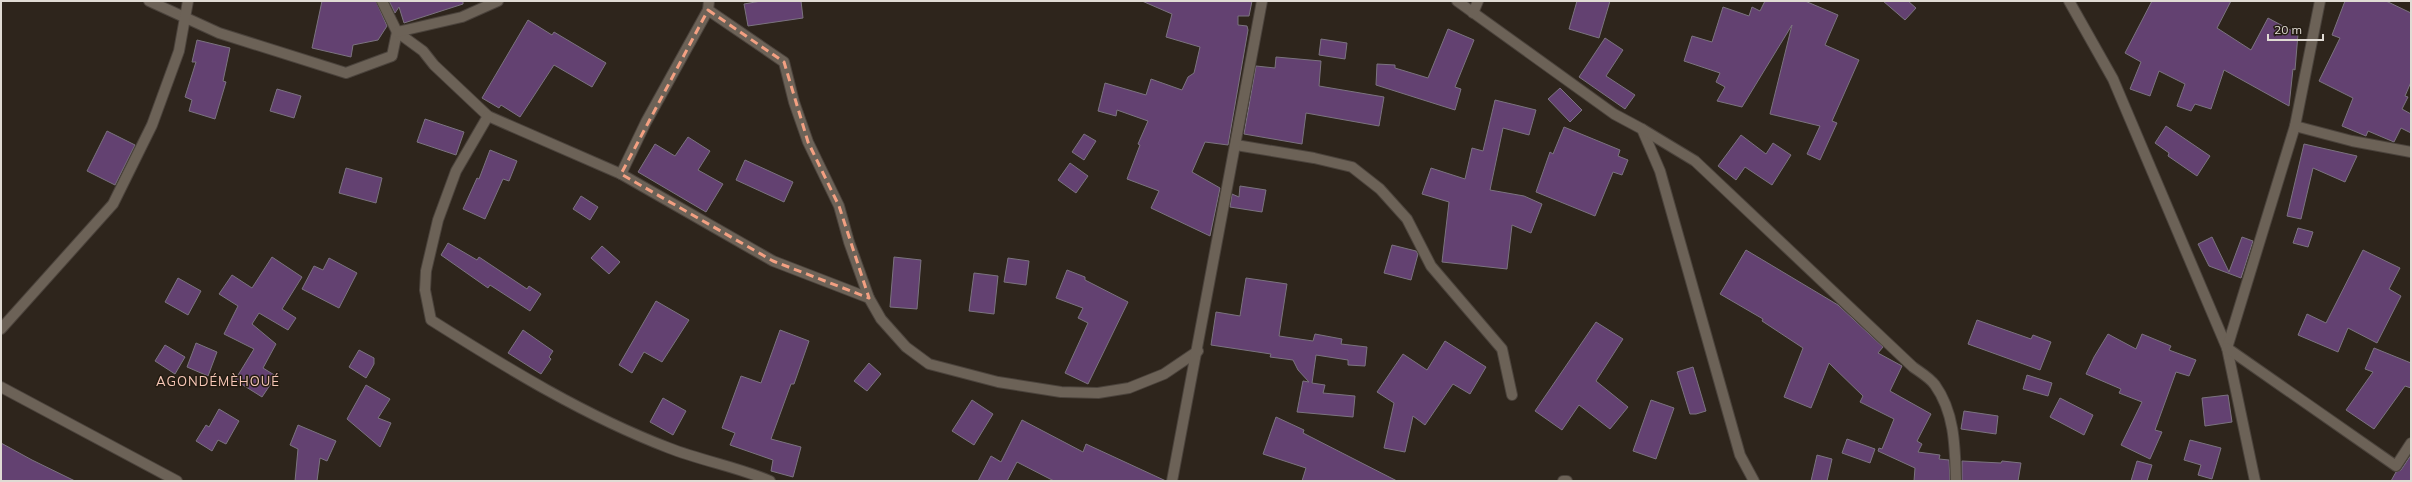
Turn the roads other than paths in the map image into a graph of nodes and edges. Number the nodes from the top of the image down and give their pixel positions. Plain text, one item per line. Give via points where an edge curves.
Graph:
1 (149, 1) edge
2 (188, 1) edge
3 (382, 1) edge
4 (498, 1) edge
5 (1262, 1) edge
6 (1457, 1) edge
7 (1478, 1) edge
8 (2069, 1) edge
9 (2320, 1) edge
10 (708, 5) edge
11 (1473, 13) junction
12 (185, 18) junction
13 (396, 32) junction
14 (488, 116) junction
15 (2295, 126) junction
16 (1642, 129) junction
17 (1236, 146) junction
18 (2411, 152) edge
19 (621, 174) junction
20 (869, 298) junction
21 (1, 329) edge
22 (2227, 348) junction
23 (1198, 351) junction
24 (1, 387) edge
25 (1512, 395) dead end
26 (2411, 443) edge
27 (177, 481) edge
28 (770, 481) edge
29 (1172, 481) edge
30 (1563, 481) edge
31 (1567, 481) edge
32 (1754, 481) edge
33 (1956, 481) edge
34 (2255, 481) edge

1 - 12 street
2 - 12 street
3 - 13 street
4 - 13 street via 462,18
5 - 17 street
6 - 11 street
7 - 11 street
8 - 22 street via 2113,79
9 - 15 street
10 - 19 street
10 - 20 street via 784,62 808,142 839,206
11 - 16 street via 1614,114
12 - 13 street via 219,33 346,73 392,56
12 - 21 street via 179,51 152,125 113,204
13 - 14 street via 423,51 434,65
14 - 19 street
14 - 28 street via 456,171 438,220 426,271 425,290 431,320 591,414 670,449
15 - 18 street via 2352,141
15 - 22 street
16 - 32 street via 1660,171 1740,455
16 - 33 street via 1694,162 1913,367 1935,384 1946,407 1955,440
17 - 23 street
17 - 25 street via 1314,158 1352,167 1380,190 1407,219 1431,266 1502,349
19 - 20 street via 773,261
20 - 23 street via 881,319 906,347 929,364 998,382 1061,392 1098,393 1130,388 1164,374
22 - 26 street via 2396,466
22 - 34 street
23 - 29 street
24 - 27 street
30 - 31 street

